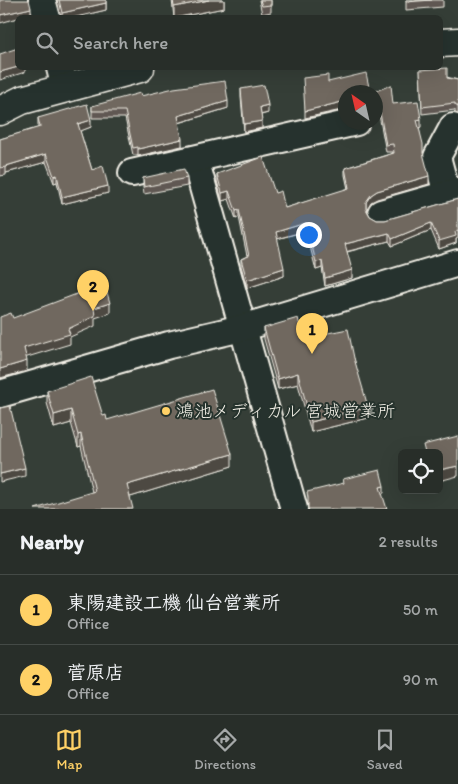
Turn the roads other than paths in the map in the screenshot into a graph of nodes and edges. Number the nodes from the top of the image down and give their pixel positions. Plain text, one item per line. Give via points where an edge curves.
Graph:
1 (42, 0) edge
2 (46, 15) edge
3 (458, 42) edge
4 (443, 43) edge
5 (124, 70) edge
6 (62, 78) edge
7 (0, 111) edge
8 (338, 126) edge
9 (453, 127) dead end
10 (195, 159) junction
11 (132, 173) dead end
12 (453, 192) edge
13 (381, 212) dead end
14 (458, 263) edge
15 (242, 328) junction
16 (0, 394) edge
17 (294, 509) edge

1 - 2 street
3 - 4 main road
5 - 6 main road
6 - 7 main road
8 - 10 street
9 - 12 street via 437,157
10 - 11 street
10 - 15 street
12 - 13 street
14 - 15 street
15 - 16 street via 169,345
15 - 17 street

